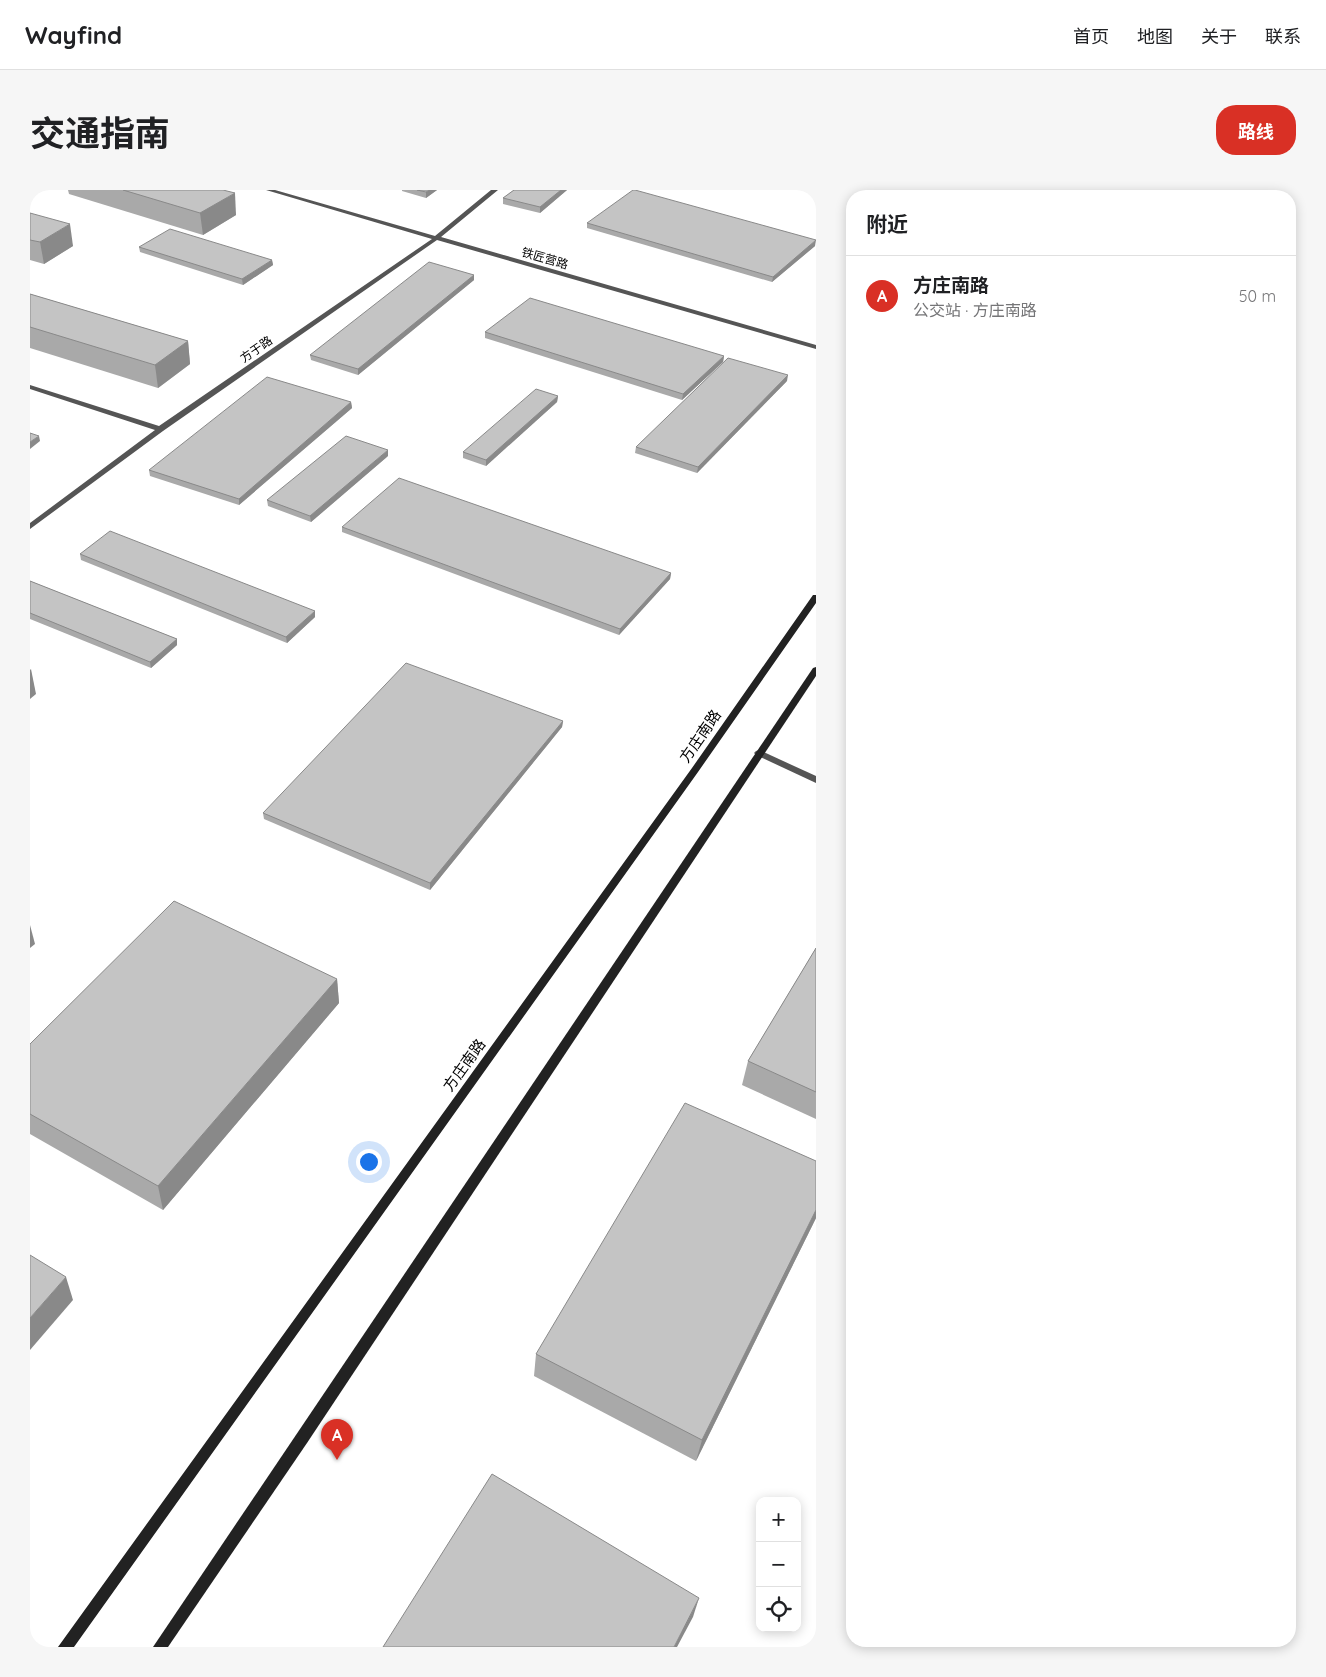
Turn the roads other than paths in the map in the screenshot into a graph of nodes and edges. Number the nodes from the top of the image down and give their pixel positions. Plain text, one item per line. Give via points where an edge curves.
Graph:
1 (269, 190) edge
2 (495, 190) edge
3 (435, 239) junction
4 (816, 346) edge
5 (30, 388) edge
6 (160, 429) junction
7 (30, 527) edge
8 (816, 597) edge
9 (816, 670) edge
10 (759, 753) junction
11 (816, 780) edge
12 (65, 1647) edge
13 (160, 1647) edge

1 - 3 street, 铁匠营路
2 - 3 street, 方于路
3 - 4 street, 铁匠营路
3 - 6 street, 方于路
5 - 6 street
6 - 7 street, 方于路
8 - 12 main road, 方庄南路
9 - 10 main road
10 - 11 street
10 - 13 main road

